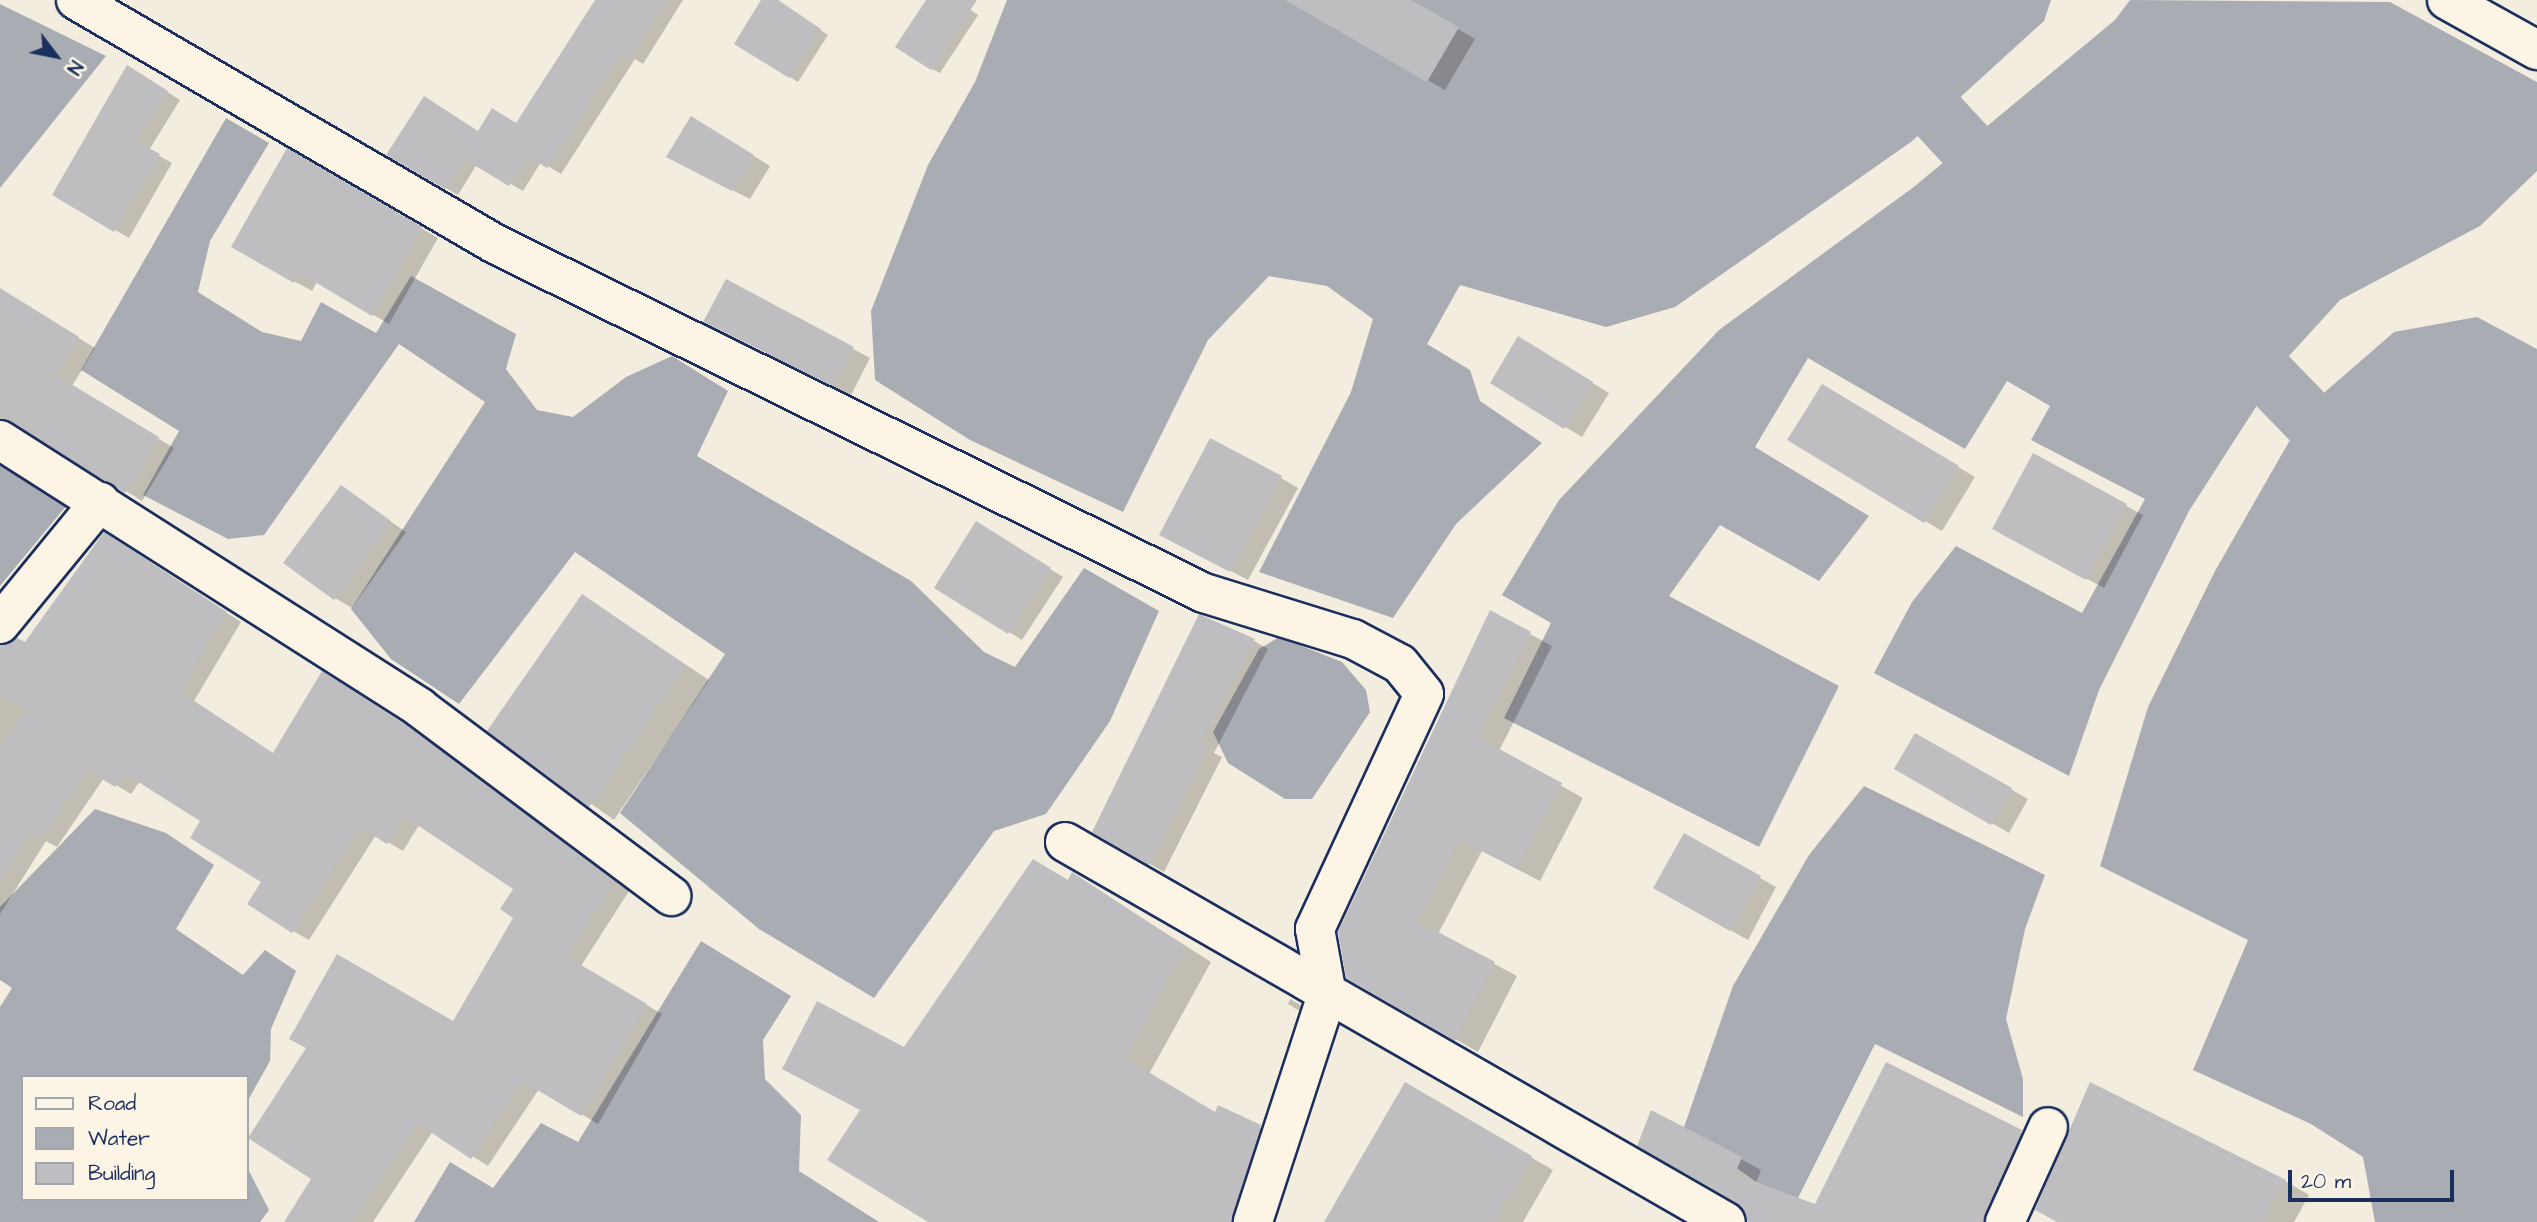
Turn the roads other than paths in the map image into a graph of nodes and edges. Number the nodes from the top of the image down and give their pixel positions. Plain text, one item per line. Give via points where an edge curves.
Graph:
1 (76, 0) edge
2 (2447, 0) edge
3 (2537, 50) edge
4 (0, 440) edge
5 (100, 502) junction
6 (0, 624) edge
7 (1065, 842) dead end
8 (671, 896) dead end
9 (1326, 995) junction
10 (2048, 1127) dead end
11 (1253, 1222) edge
12 (1726, 1222) edge
13 (2005, 1222) edge

1 - 9 street via 495,244 1205,593 1353,639 1400,664 1424,695 1315,929
2 - 3 street
4 - 5 street
5 - 6 street
5 - 8 street via 421,708
7 - 9 street
9 - 11 street
9 - 12 street
10 - 13 street

